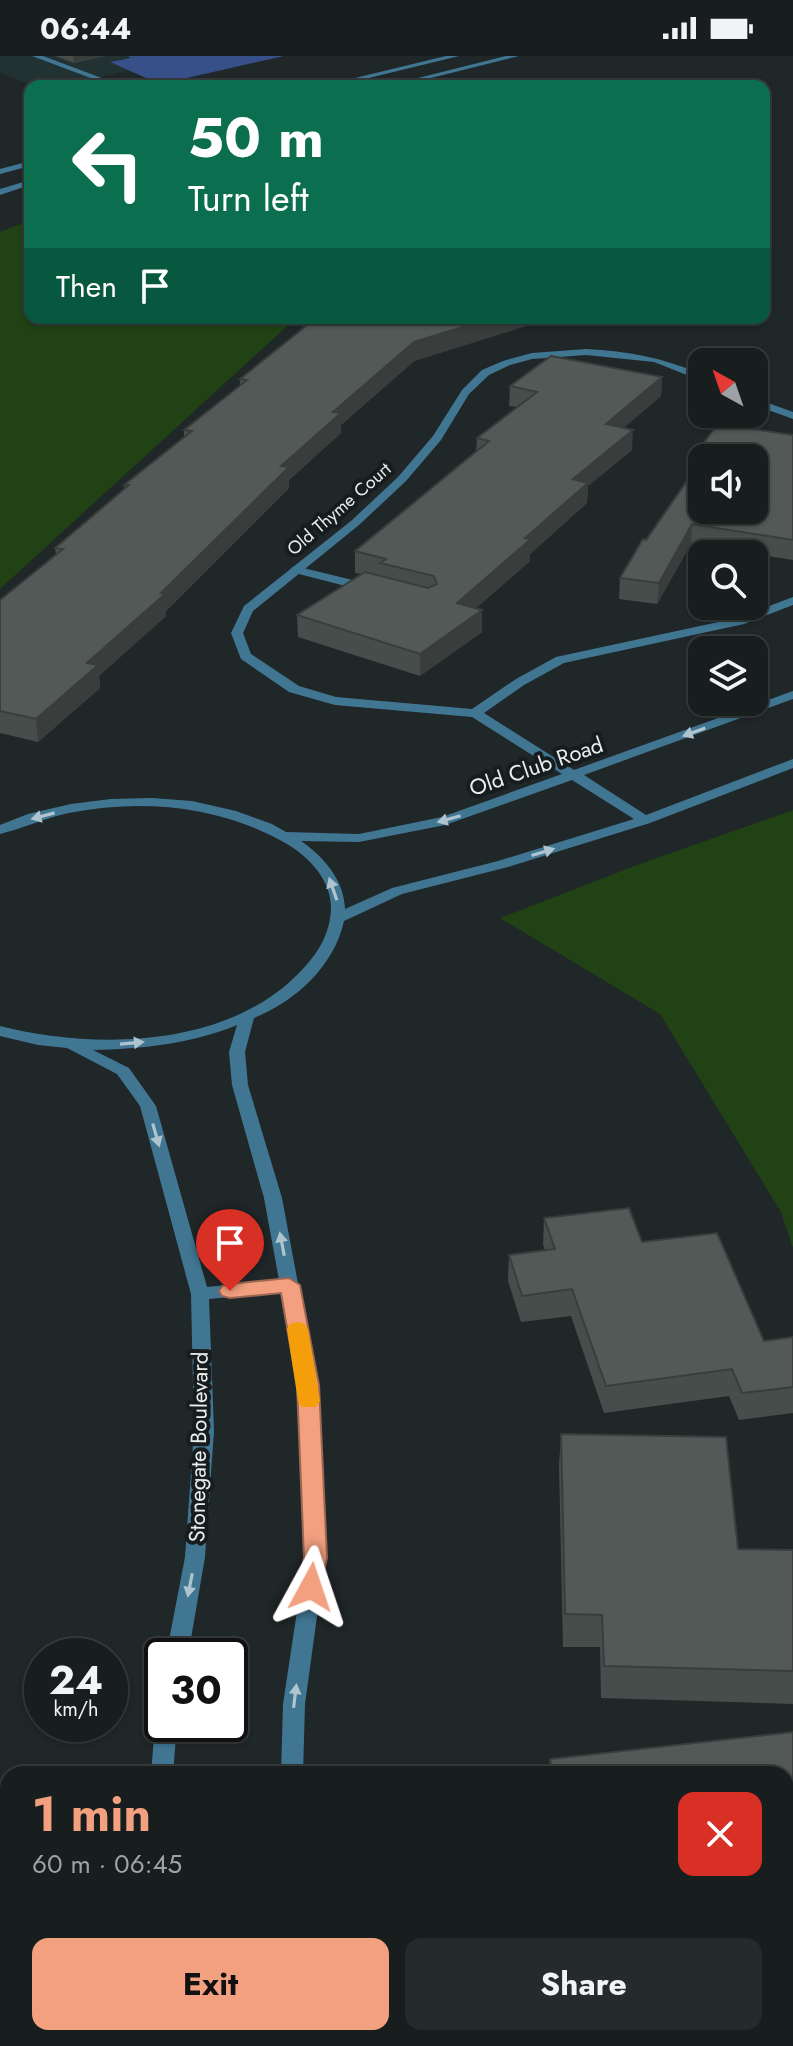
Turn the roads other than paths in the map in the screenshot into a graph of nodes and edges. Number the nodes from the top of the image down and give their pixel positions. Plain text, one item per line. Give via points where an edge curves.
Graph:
1 (36, 56) edge
2 (455, 56) edge
3 (515, 56) edge
4 (81, 73) junction
5 (86, 80) edge
6 (108, 80) edge
7 (352, 80) edge
8 (415, 80) edge
9 (24, 165) edge
10 (0, 172) edge
11 (24, 184) edge
12 (0, 192) edge
13 (688, 373) edge
14 (768, 406) edge
15 (793, 416) edge
16 (295, 570) junction
17 (388, 593) edge
18 (793, 601) edge
19 (793, 695) edge
20 (475, 713) junction
21 (793, 763) edge
22 (578, 775) junction
23 (645, 820) junction
24 (0, 830) edge
25 (285, 836) junction
26 (336, 919) junction
27 (247, 1016) junction
28 (0, 1031) edge
29 (69, 1044) junction
30 (289, 1285) junction
31 (200, 1294) junction
32 (180, 1638) edge
33 (165, 1742) edge
34 (163, 1766) edge
35 (292, 1766) edge

1 - 4 street
2 - 7 street
3 - 8 street
4 - 5 street
4 - 6 street
9 - 10 street
11 - 12 street
13 - 16 street, Old Thyme Court via 656,360 585,352 547,354 489,372 471,384 413,468
14 - 15 street
16 - 17 street
16 - 20 street, Old Thyme Court via 248,609 237,633 245,656 294,689 335,701
18 - 20 street via 740,621 560,660
19 -> 22 street, Old Club Road
20 - 22 street, Old Thyme Court
21 - 23 street
22 - 23 street, Old Thyme Court
22 -> 25 street, Old Club Road via 430,824 359,838
26 -> 23 street via 397,891
25 -> 24 street via 221,811 151,803 87,806
26 -> 25 street via 338,898 329,876
26 - 27 street via 329,948 312,971 285,995
29 -> 27 street via 158,1041
30 -> 27 street via 273,1198 240,1085 237,1052
28 - 29 street
29 -> 31 street, Stonegate Boulevard via 123,1071 148,1106
30 - 31 street
35 -> 30 street via 294,1704 315,1558 308,1385
31 -> 32 street, Stonegate Boulevard via 204,1431 195,1557
33 - 34 street

